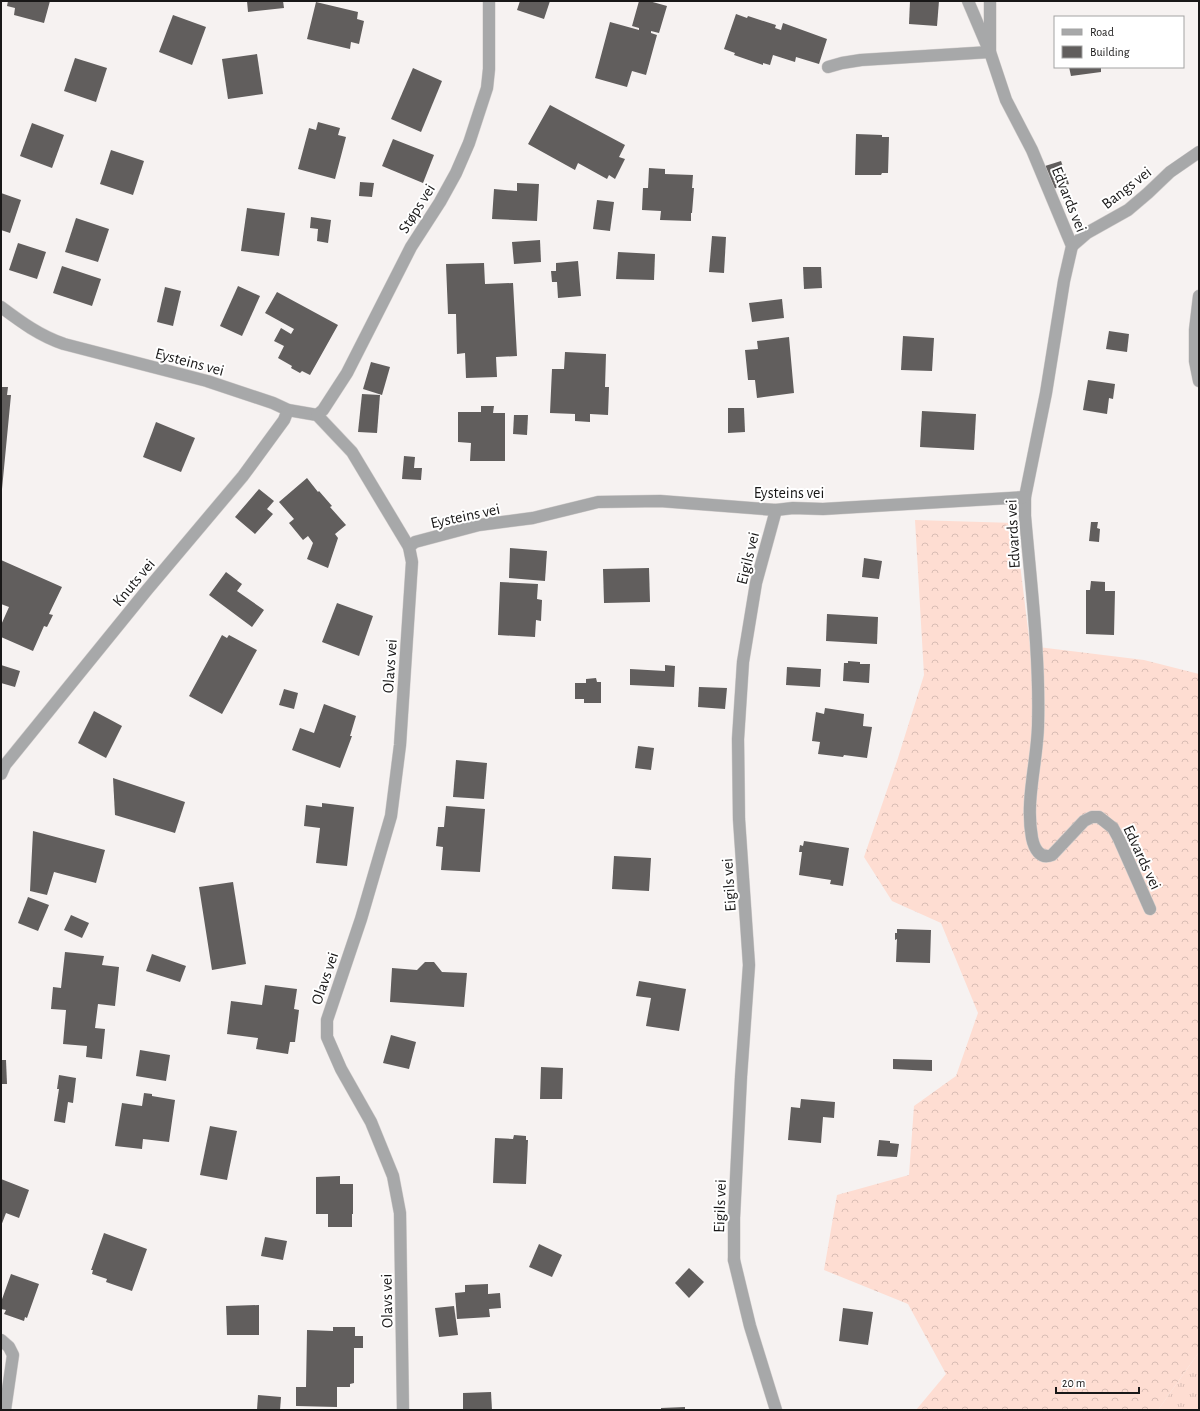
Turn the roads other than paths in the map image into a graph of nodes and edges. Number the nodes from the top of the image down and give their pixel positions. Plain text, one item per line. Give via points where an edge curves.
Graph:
1 (489, 1) edge
2 (968, 1) edge
3 (990, 1) edge
4 (990, 52) junction
5 (828, 67) dead end
6 (1199, 152) edge
7 (1072, 246) junction
8 (1199, 296) edge
9 (1, 307) edge
10 (1199, 381) edge
11 (288, 410) junction
12 (317, 415) junction
13 (1024, 497) junction
14 (776, 510) junction
15 (409, 547) junction
16 (1, 774) edge
17 (1150, 909) dead end
18 (1, 1340) edge
19 (5, 1410) edge
20 (403, 1410) edge
21 (776, 1410) edge

1 - 12 street, Støps vei via 489,69 486,88 469,143 440,202 411,247 347,374
2 - 4 street
3 - 4 street, Edvards vei
4 - 5 street via 861,60
4 - 7 street, Edvards vei via 1006,100 1032,150
6 - 7 street, Bangs vei via 1170,172 1128,210 1087,233
7 - 13 street, Edvards vei via 1046,393
8 - 10 street via 1195,330 1195,361
9 - 11 street, Eysteins vei via 28,327 53,340 206,381
11 - 12 street, Eysteins vei
11 - 16 street, Knuts vei via 284,420 243,476 5,764
12 - 15 street via 352,452
13 - 14 street, Eysteins vei
13 - 17 street, Edvards vei via 1038,694 1038,727 1030,801 1033,843 1040,854 1049,856 1084,821 1092,816 1099,817 1113,828
14 - 15 street, Eysteins vei via 660,502 598,502 533,518 479,525 415,542
14 - 21 street, Eigils vei via 756,583 745,646 738,731 740,819 749,965 734,1218 734,1260 750,1326
15 - 20 street, Olavs vei via 412,562 400,745 392,816 362,919 327,1020 327,1037 341,1069 371,1122 393,1176 400,1213
18 - 19 street via 13,1355

